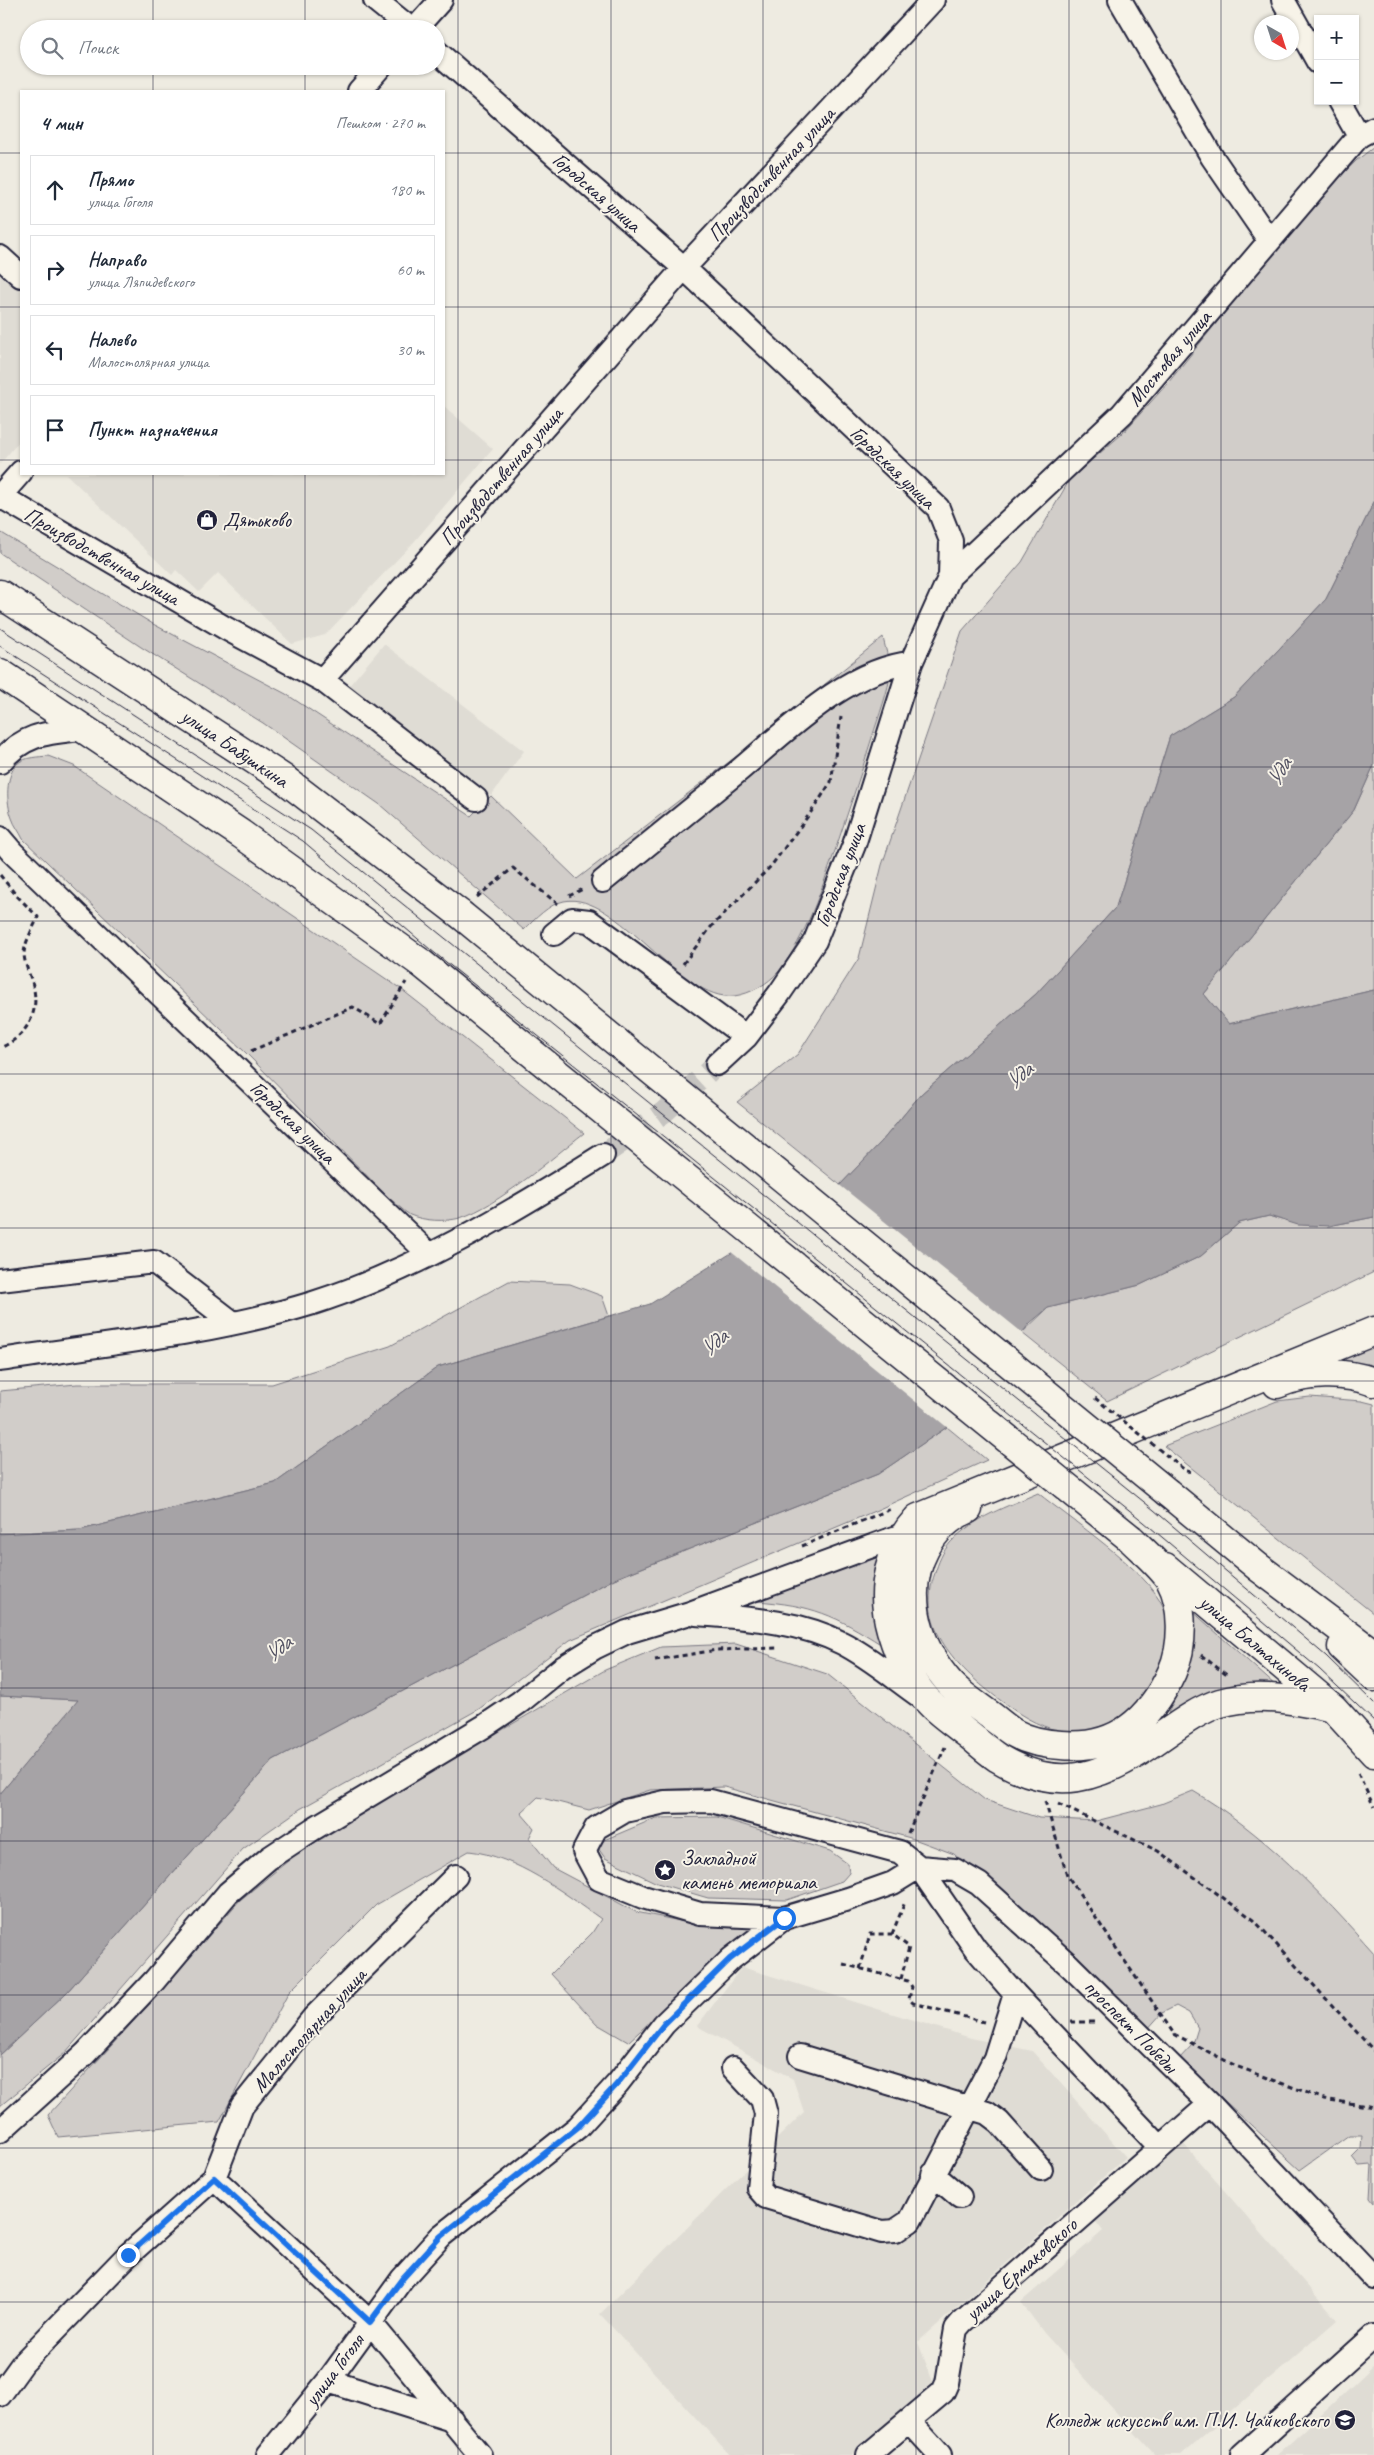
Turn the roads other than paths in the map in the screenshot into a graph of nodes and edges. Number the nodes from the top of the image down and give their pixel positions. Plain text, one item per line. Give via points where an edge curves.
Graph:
1 (375, 0) edge
2 (441, 0) edge
3 (933, 0) edge
4 (1120, 0) edge
5 (1283, 0) edge
6 (401, 20) edge
7 (422, 20) edge
8 (445, 58) edge
9 (1317, 60) edge
10 (373, 75) edge
11 (360, 90) edge
12 (1342, 105) edge
13 (1366, 132) edge
14 (1269, 240) junction
15 (0, 257) edge
16 (684, 268) junction
17 (20, 275) edge
18 (20, 473) edge
19 (0, 496) edge
20 (950, 576) junction
21 (0, 594) edge
22 (911, 663) junction
23 (0, 673) edge
24 (322, 680) junction
25 (83, 729) junction
26 (0, 762) edge
27 (476, 799) dead end
28 (6, 845) edge
29 (602, 881) road end
30 (554, 934) dead end
31 (746, 1037) junction
32 (717, 1064) tunnel mouth
33 (603, 1155) tunnel mouth
34 (429, 1254) junction
35 (0, 1280) edge
36 (232, 1322) junction
37 (1374, 1331) edge
38 (0, 1360) edge
39 (1374, 1382) edge
40 (953, 1515) junction
41 (910, 1526) junction
42 (1131, 1539) junction
43 (1258, 1567) junction
44 (690, 1613) junction
45 (1363, 1636) edge
46 (1374, 1654) edge
47 (1374, 1677) edge
48 (932, 1705) junction
49 (1333, 1708) junction
50 (1374, 1753) edge
51 (919, 1867) junction
52 (456, 1876) dead end
53 (784, 1918) junction
54 (1014, 1994) junction
55 (800, 2056) dead end
56 (733, 2068) dead end
57 (1210, 2104) junction
58 (968, 2107) junction
59 (0, 2131) edge
60 (1160, 2147) junction
61 (1041, 2169) dead end
62 (933, 2174) junction
63 (214, 2178) junction
64 (960, 2197) dead end
65 (1374, 2278) edge
66 (370, 2322) junction
67 (1374, 2336) edge
68 (23, 2363) junction
69 (0, 2369) edge
70 (328, 2381) junction
71 (0, 2395) edge
72 (452, 2420) junction
73 (909, 2421) junction
74 (268, 2455) edge
75 (480, 2455) edge
76 (868, 2455) edge
77 (940, 2455) edge
78 (1242, 2455) edge

1 - 6 street
2 - 7 street
3 - 16 street, Производственная улица
4 - 14 street via 1212,157
5 - 9 street
8 - 16 street, Городская улица
10 - 11 street
12 - 13 street
13 - 14 street, Мостовая улица
14 - 20 street, Мостовая улица via 1122,414
15 - 17 street
16 - 20 street, Городская улица via 938,508 951,542
16 - 24 street, Производственная улица
18 - 19 street
19 - 24 street, Производственная улица via 227,629
20 - 22 street, Городская улица
21 - 43 main road, улица Бабушкина, bridge via 284,779 465,908
22 - 29 street via 892,664 852,683 815,708
22 - 31 street, Городская улица via 854,845 815,941
23 - 25 main road
24 - 27 street
25 - 26 street via 32,736
25 - 42 main road, bridge via 241,834 416,968
28 - 34 street, Городская улица
30 - 31 street via 572,919 589,921
31 - 32 street, Городская улица
33 - 34 street via 524,1204
34 - 36 street via 373,1282 321,1300
35 - 36 street via 154,1262
36 - 38 street
37 - 41 main road
39 - 40 main road via 1334,1375 1296,1376
40 - 41 street
40 - 42 main road via 929,1542 919,1561 913,1596 923,1640 933,1661 962,1695 1014,1733 1051,1745 1092,1745 1113,1738 1134,1725 1150,1710 1175,1666 1179,1642 1177,1600 1170,1579
41 - 44 street
41 - 48 main road via 892,1557 887,1579 888,1621 903,1663
42 - 49 main road, улица Балтахинова
43 - 45 main road
43 - 47 main road
44 - 48 street via 752,1618 804,1628 842,1643
44 - 59 street via 627,1632 596,1647 562,1668 483,1727 269,1858 228,1892 154,1981 85,2054
45 - 46 main road
48 - 49 main road via 996,1757 1019,1769 1043,1776 1072,1778 1117,1766 1181,1723 1221,1703 1267,1698
49 - 50 main road, улица Балтахинова
51 - 53 street, улица Гоголя via 893,1883
51 - 53 street via 900,1852 711,1801 666,1802 625,1811 596,1828 584,1851 599,1879 643,1897 700,1914
51 - 54 street via 969,1941
51 - 57 street, проспект Победы via 955,1870 978,1884 1070,1966
52 - 63 street, Малостолярная улица via 314,2017 242,2106
53 - 66 street, улица Гоголя via 730,1959 664,2024 618,2083 578,2127 441,2236 402,2279
54 - 58 street via 995,2058
54 - 60 street
55 - 58 street
56 - 62 street via 762,2099 766,2114 758,2188 766,2197 882,2232 895,2231 910,2221
57 - 60 street, улица Ермаковского
57 - 65 street, проспект Победы
58 - 61 street via 987,2113 999,2122
58 - 62 street
60 - 73 street, улица Ермаковского via 962,2322 956,2329 943,2392
62 - 64 street
63 - 66 street
63 - 68 street, Малостолярная улица via 128,2255
66 - 70 street, улица Гоголя
66 - 72 street
67 - 78 street
68 - 69 street
68 - 71 street, Малостолярная улица
70 - 72 street
70 - 74 street, улица Гоголя
72 - 75 street
73 - 76 street, улица Ермаковского
73 - 77 street

